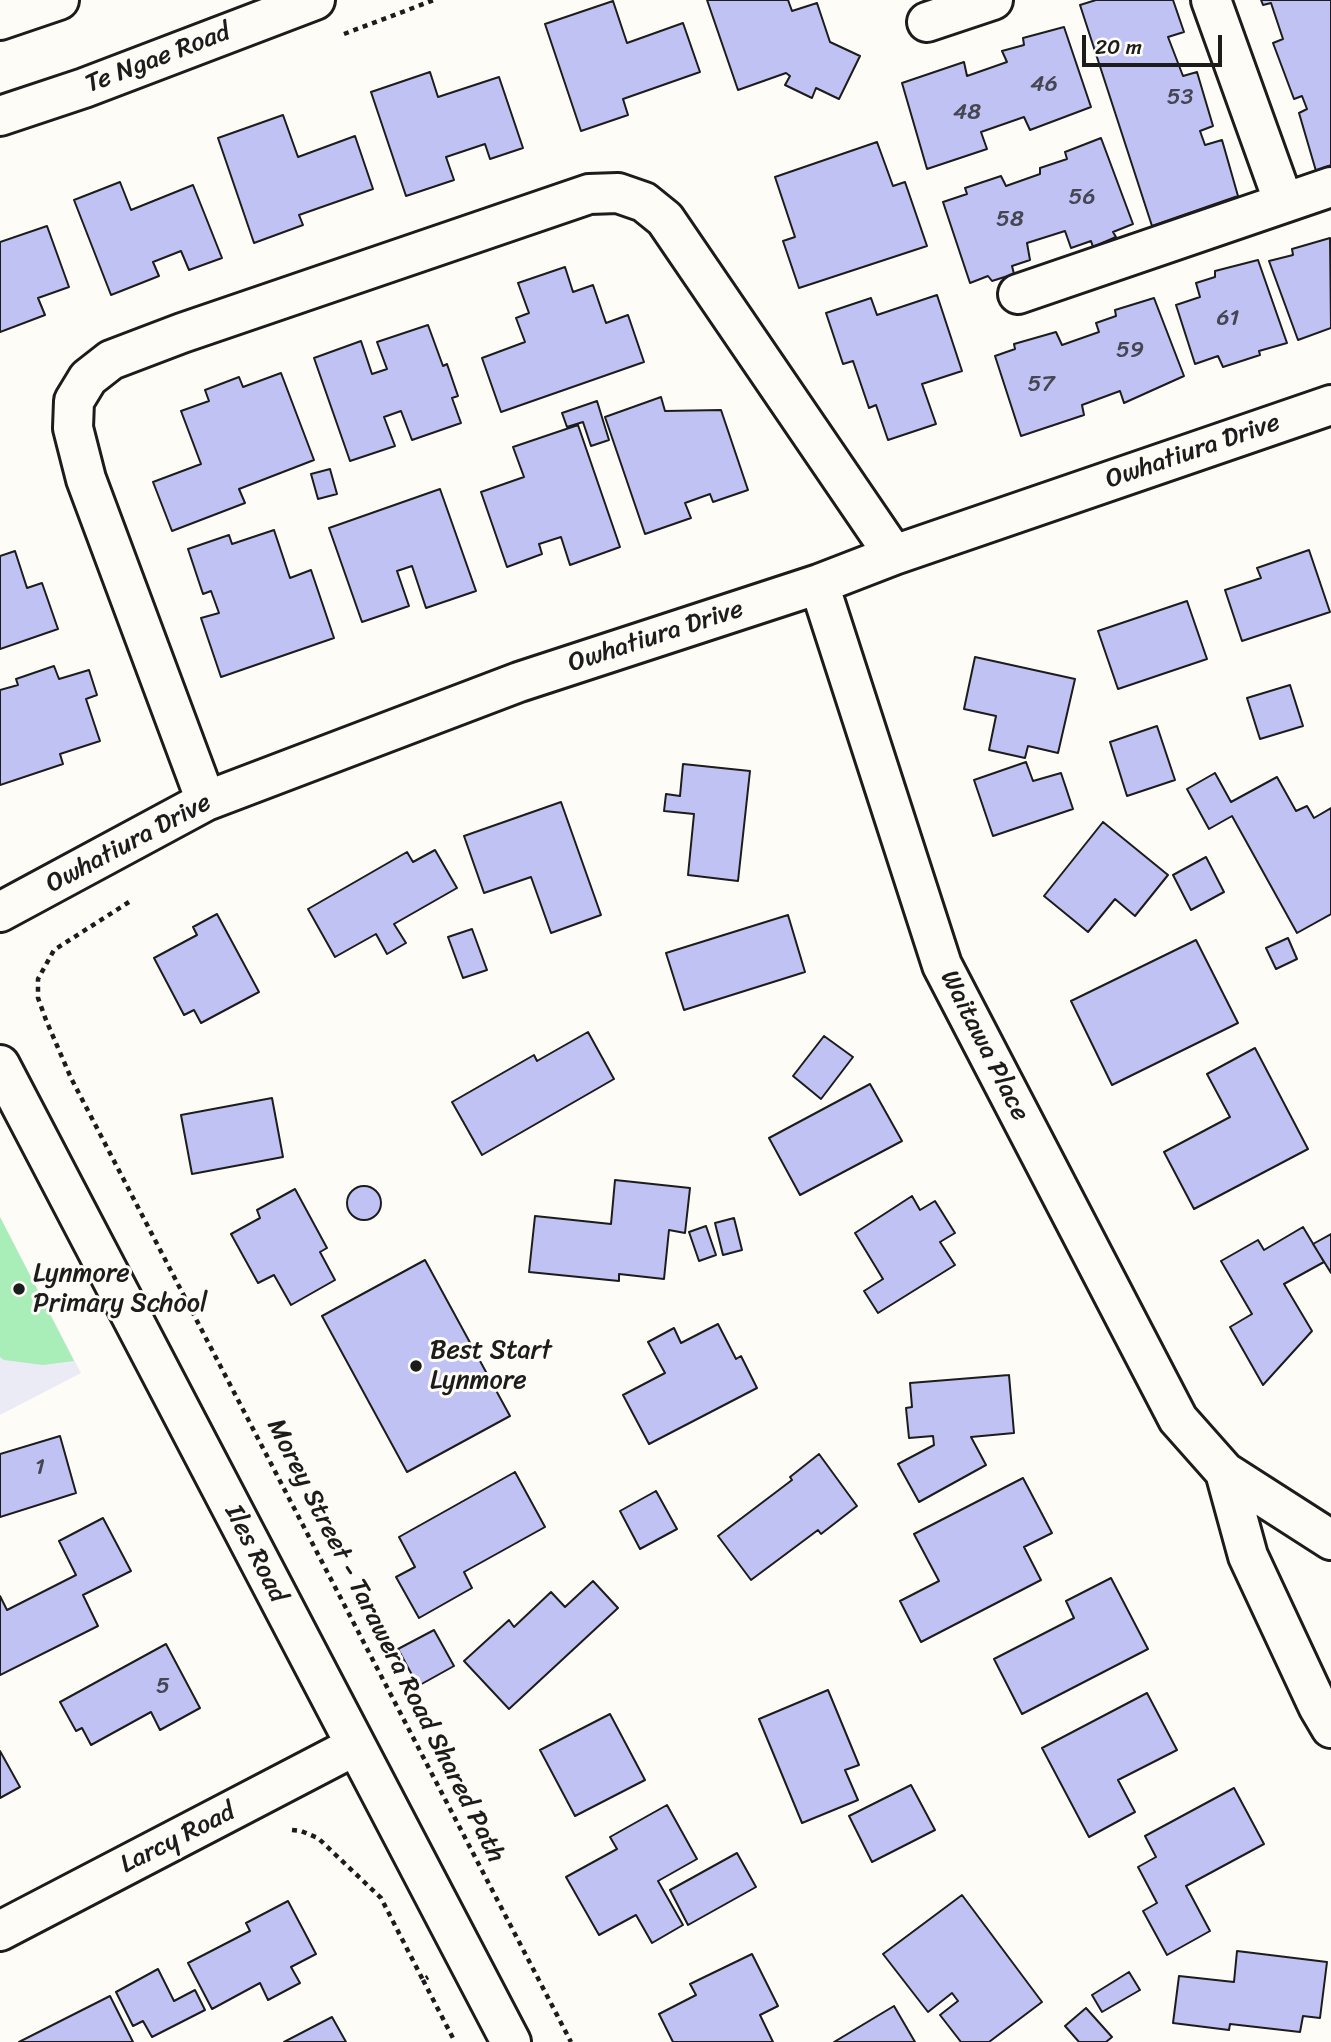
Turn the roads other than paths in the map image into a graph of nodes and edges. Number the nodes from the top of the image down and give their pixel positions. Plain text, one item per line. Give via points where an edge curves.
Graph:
1 (59, 0) edge
2 (315, 0) edge
3 (993, 0) edge
4 (1211, 0) edge
5 (0, 20) edge
6 (927, 22) dead end
7 (0, 116) edge
8 (1331, 187) edge
9 (1284, 203) junction
10 (1017, 294) dead end
11 (1331, 405) edge
12 (894, 555) junction
13 (819, 584) junction
14 (206, 801) junction
15 (0, 912) edge
16 (0, 1065) edge
17 (1225, 1472) junction
18 (1331, 1540) edge
19 (1331, 1728) edge
20 (355, 1746) junction
21 (0, 1931) edge
22 (511, 2042) edge

1 - 5 main road
2 - 7 main road, Te Ngae Road
3 - 6 main road
4 - 9 main road
8 - 9 main road
9 - 10 main road
11 - 12 main road, Owhatiura Drive
12 - 13 main road, Owhatiura Drive
12 - 14 main road via 665,219 644,202 618,193 589,194 182,333 111,360 88,378 74,401 73,428 86,479
13 - 14 main road, Owhatiura Drive via 519,682
13 - 17 main road, Waitawa Place via 942,965 1178,1419
14 - 15 main road, Owhatiura Drive
16 - 20 main road, Iles Road
17 - 18 main road, Waitawa Place
17 - 19 main road, Waitawa Place via 1248,1556
20 - 21 main road, Larcy Road
20 - 22 main road, Iles Road

